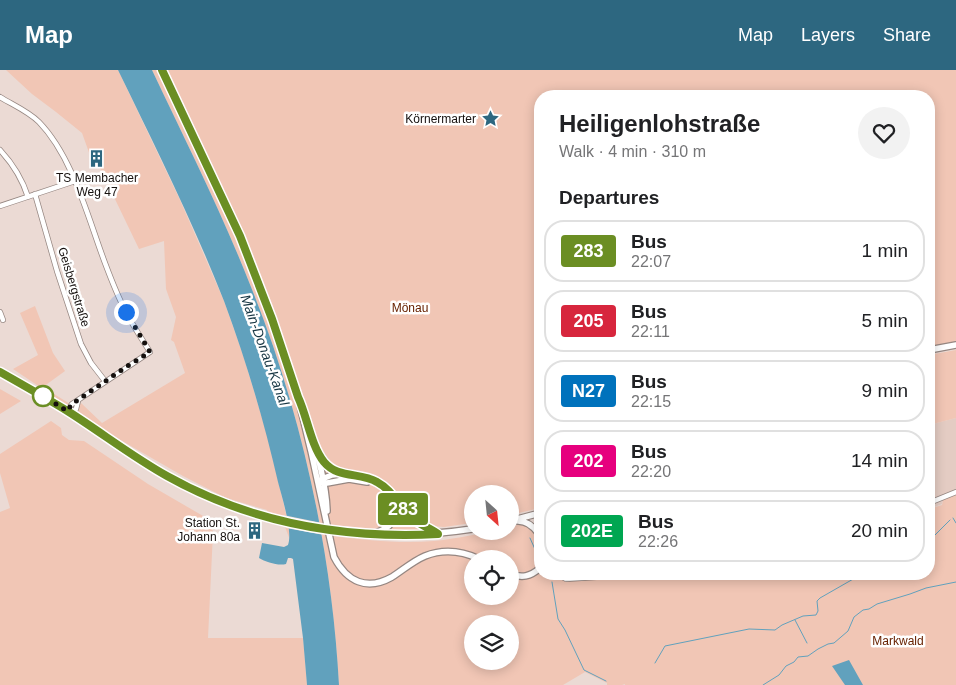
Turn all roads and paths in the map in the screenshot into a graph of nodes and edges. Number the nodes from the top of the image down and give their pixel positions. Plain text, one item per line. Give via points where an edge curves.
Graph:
1 (162, 70) edge
2 (0, 97) edge
3 (0, 150) edge
4 (75, 181) junction
5 (36, 194) junction
6 (28, 196) junction
7 (0, 206) edge
8 (0, 312) edge
9 (3, 320) dead end
10 (956, 345) edge
11 (935, 349) edge
12 (0, 372) edge
13 (104, 381) junction
14 (298, 397) junction
15 (69, 413) junction
16 (316, 448) junction
17 (344, 474) junction
18 (321, 481) junction
19 (956, 492) edge
20 (935, 501) edge
21 (534, 515) edge
22 (519, 519) edge
23 (519, 521) edge
24 (534, 528) edge
25 (464, 530) edge
26 (373, 534) junction
27 (438, 534) junction
28 (464, 553) edge
29 (534, 572) edge
30 (519, 576) edge

1 - 14 main road via 240,236
2 - 4 street via 38,120 62,153
3 - 6 street via 15,168
4 - 5 street
4 - 13 street via 126,312 150,352
5 - 6 street
5 - 13 street, Geisbergstraße via 81,344
6 - 7 street
8 - 9 street
10 - 11 main road
12 - 15 main road
13 - 15 street via 78,401 76,409
14 - 16 main road
14 - 18 main road
15 - 26 main road, bridge via 152,467 232,506 315,528
16 - 17 main road via 324,462
16 - 18 main road
17 - 18 main road via 332,475
17 - 27 main road via 376,481 387,488 414,520
18 - 26 main road via 361,480 386,493 394,504 394,517 385,530
18 - 28 main road via 333,550 337,562 352,579 368,584 385,580 420,558 437,553
19 - 20 street
21 - 22 main road
23 - 24 main road
25 - 27 main road
26 - 27 main road
29 - 30 main road

